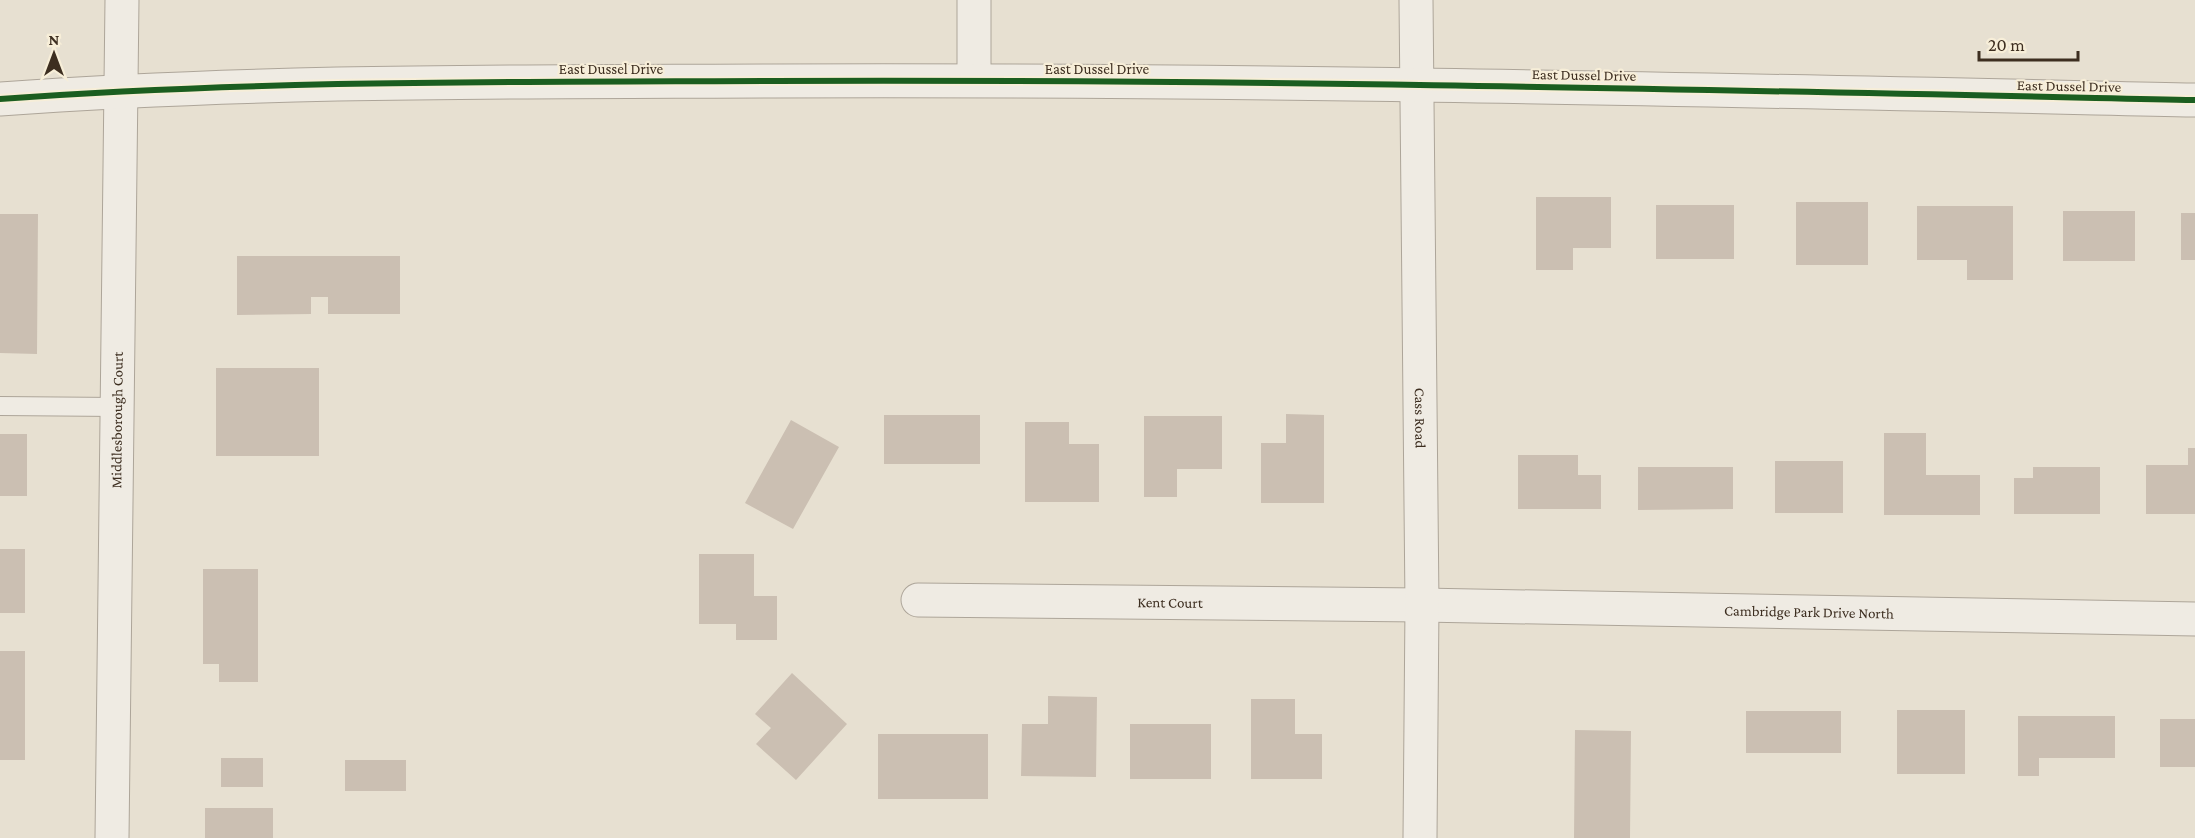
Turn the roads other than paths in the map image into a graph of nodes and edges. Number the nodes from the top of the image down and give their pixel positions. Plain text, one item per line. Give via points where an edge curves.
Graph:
1 (122, 0) edge
2 (974, 0) edge
3 (1416, 0) edge
4 (974, 80) junction
5 (1415, 83) junction
6 (120, 90) junction
7 (0, 99) edge
8 (2195, 100) edge
9 (0, 406) edge
10 (117, 407) junction
11 (918, 600) dead end
12 (1422, 605) junction
13 (2195, 619) edge
14 (112, 838) edge
15 (1420, 838) edge

1 - 6 street, Middlesborough Court
2 - 4 street
3 - 5 street, Cass Road
4 - 5 street, East Dussel Drive
4 - 6 street, East Dussel Drive via 396,82
5 - 8 street, East Dussel Drive
5 - 12 street, Cass Road
6 - 7 street, East Dussel Drive
6 - 10 street, Middlesborough Court
9 - 10 lane
10 - 14 street, Middlesborough Court
11 - 12 street, Kent Court
12 - 13 street, Cambridge Park Drive North
12 - 15 street, Cass Road

